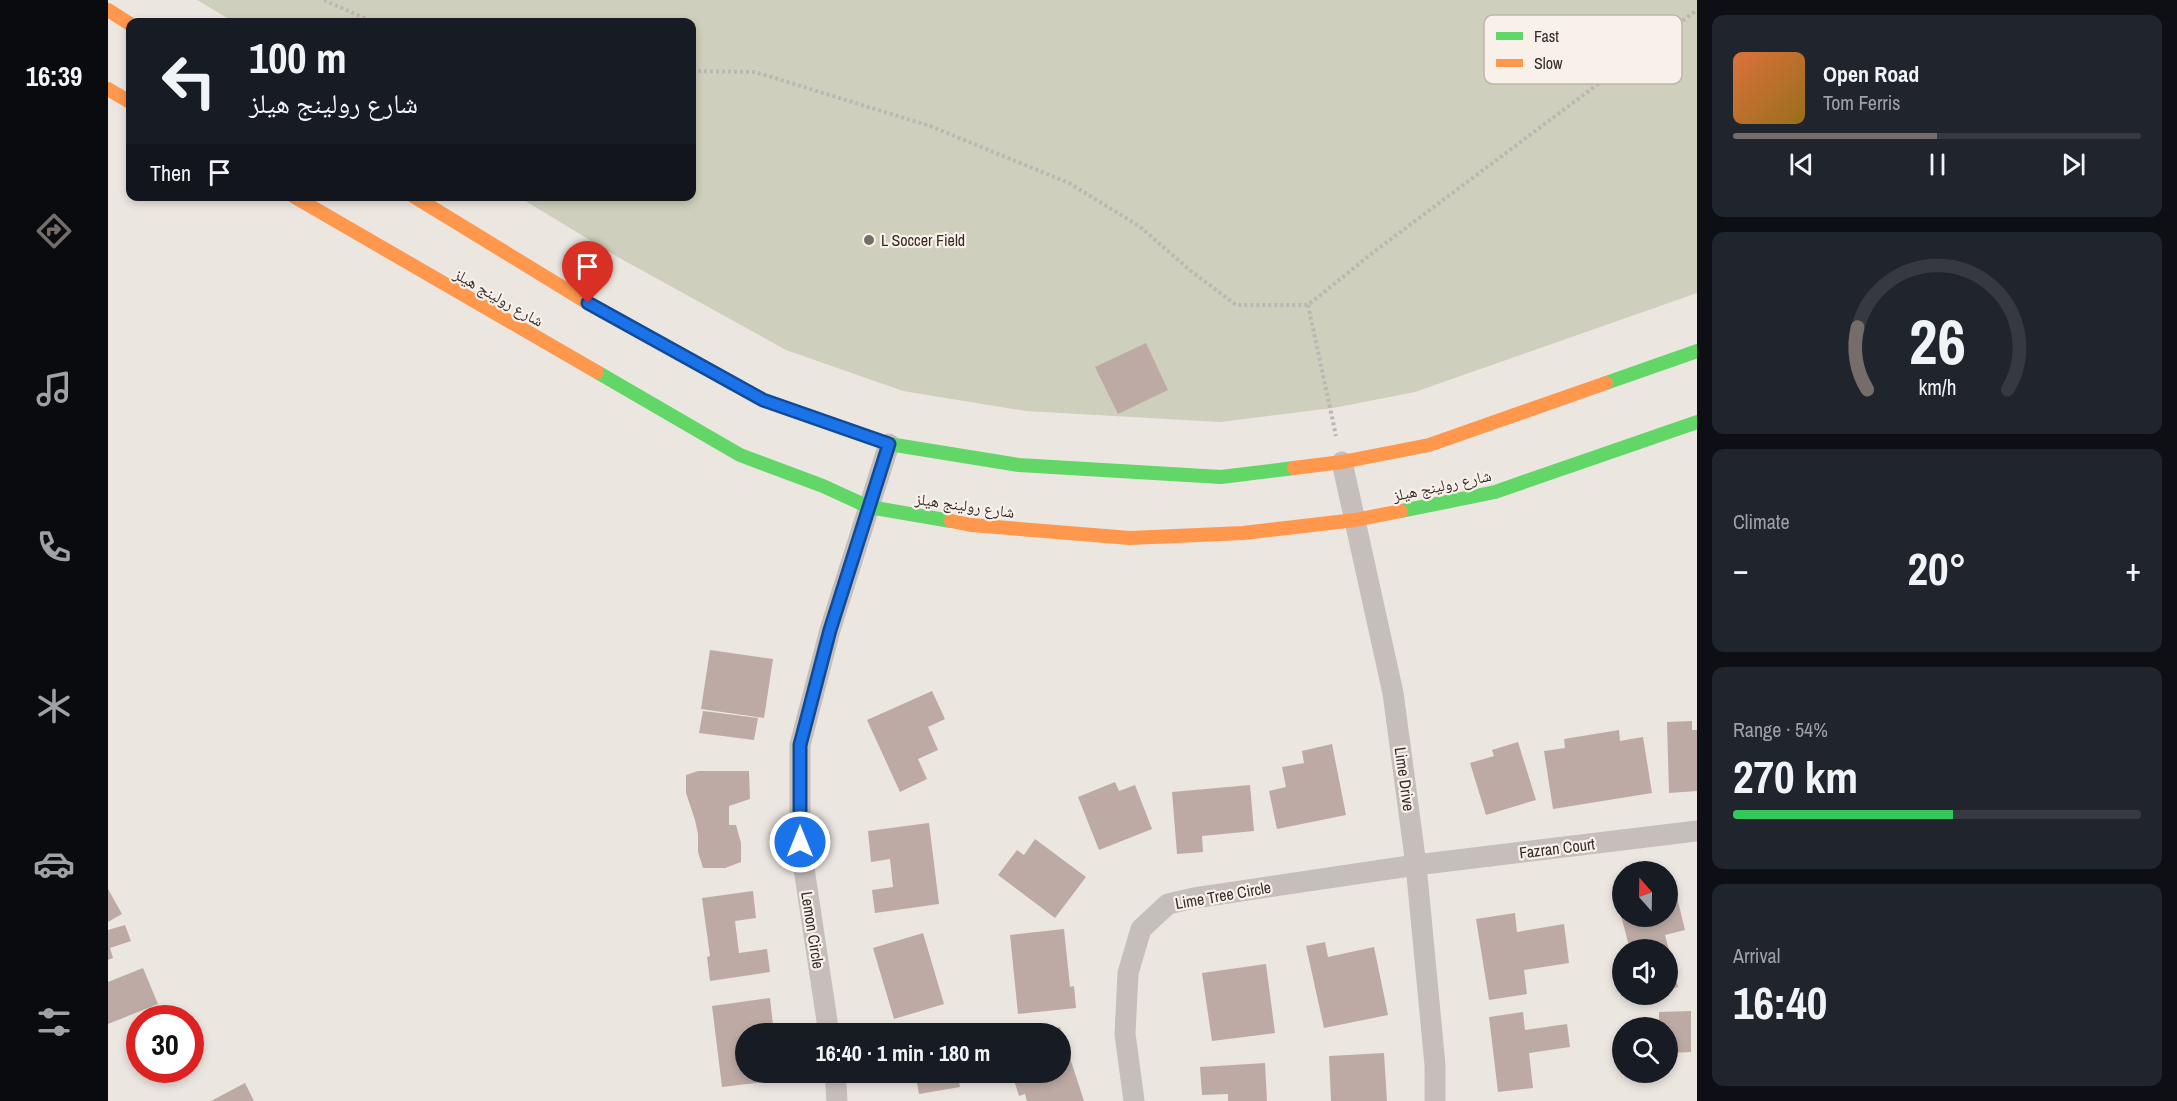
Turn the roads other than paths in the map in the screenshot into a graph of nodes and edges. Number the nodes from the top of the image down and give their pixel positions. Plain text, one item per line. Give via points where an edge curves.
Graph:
1 (108, 89) edge
2 (126, 100) edge
3 (302, 201) edge
4 (421, 201) edge
5 (1697, 351) edge
6 (1697, 422) edge
7 (889, 444) junction
8 (1342, 462) junction
9 (869, 507) junction
10 (1354, 520) junction
11 (1697, 831) edge
12 (1416, 865) junction
13 (828, 1023) edge
14 (836, 1083) edge
15 (837, 1101) edge
16 (1134, 1101) edge
17 (1435, 1101) edge

1 - 2 main road
3 - 9 main road, شارع رولينج هيلز via 740,455
4 - 7 main road via 588,303 763,400
5 - 8 main road via 1429,445
6 - 10 main road, شارع رولينج هيلز via 1495,492
7 - 8 main road via 1019,465 1221,477
7 - 9 street, Lemon Circle
8 - 10 street, Lime Drive
9 - 10 main road, شارع رولينج هيلز via 971,525 1130,538 1243,533
9 - 13 street, Lemon Circle via 830,630 800,745 800,842
10 - 12 street, Lime Drive via 1394,693
11 - 12 street, Fazran Court
12 - 16 street, Lime Tree Circle via 1168,904 1141,929 1128,973 1125,1034
12 - 17 street, Lime Drive
14 - 15 street

